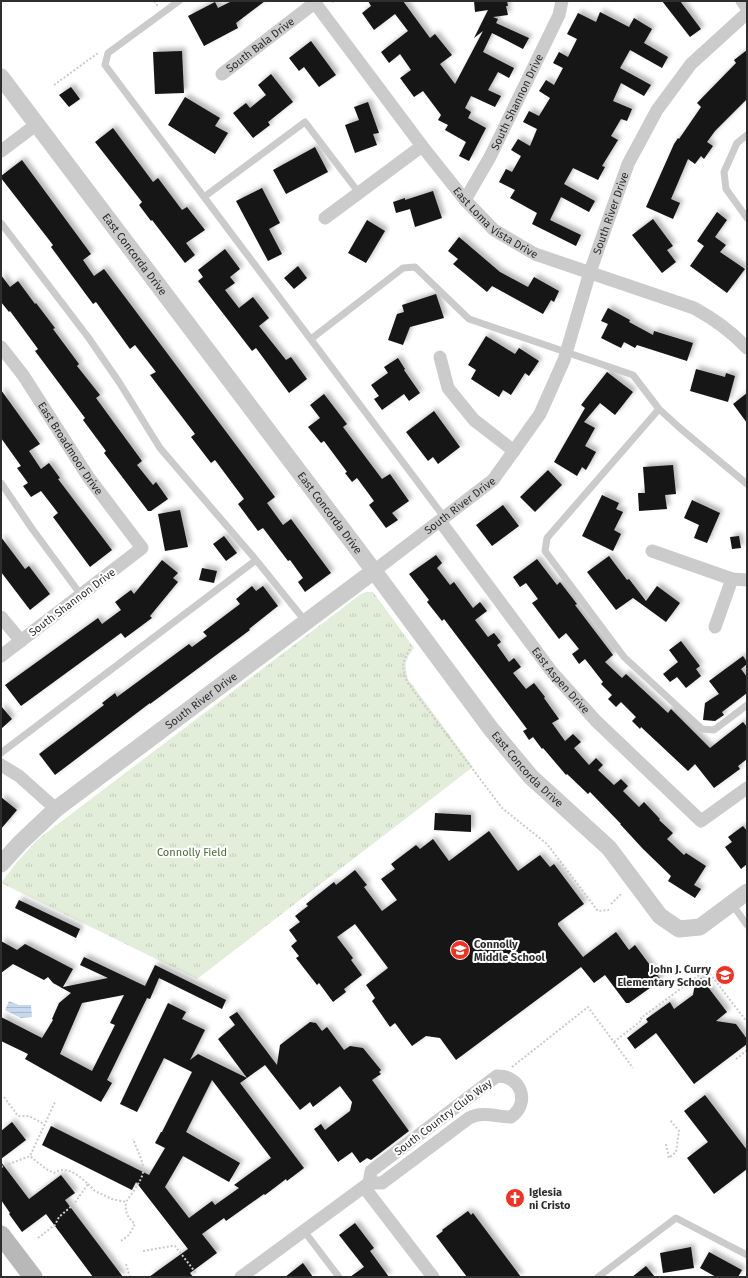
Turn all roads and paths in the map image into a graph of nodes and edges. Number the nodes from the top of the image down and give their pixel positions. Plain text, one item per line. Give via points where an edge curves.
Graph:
1 (179, 1) edge
2 (562, 1) edge
3 (742, 1) edge
4 (315, 2) edge
5 (747, 8) edge
6 (747, 13) edge
7 (222, 74) dead end
8 (1, 77) edge
9 (37, 124) junction
10 (747, 135) edge
11 (422, 146) junction
12 (1, 151) edge
13 (359, 193) junction
14 (204, 197) junction
15 (465, 200) junction
16 (325, 218) dead end
17 (747, 218) edge
18 (1, 223) edge
19 (590, 272) junction
20 (311, 339) junction
21 (1, 347) edge
22 (747, 348) edge
23 (567, 352) junction
24 (440, 357) dead end
25 (659, 409) junction
26 (514, 451) junction
27 (1, 483) edge
28 (747, 484) edge
29 (442, 519) junction
30 (142, 548) joint
31 (652, 551) dead end
32 (256, 560) junction
33 (374, 571) junction
34 (732, 579) junction
35 (747, 580) edge
36 (81, 595) junction
37 (1, 617) edge
38 (306, 622) junction
39 (715, 627) dead end
40 (21, 641) junction
41 (410, 649) dead end
42 (1, 656) edge
43 (747, 705) edge
44 (1, 753) edge
45 (1, 765) edge
46 (747, 788) edge
47 (56, 809) junction
48 (3, 858) edge
49 (747, 892) edge
50 (622, 893) dead end
51 (731, 903) junction
52 (611, 904) dead end
53 (609, 910) dead end
54 (747, 925) edge
55 (747, 1022) edge
56 (614, 1042) junction
57 (747, 1050) edge
58 (736, 1059) dead end
59 (512, 1067) dead end
60 (633, 1068) dead end
61 (4, 1097) dead end
62 (55, 1102) dead end
63 (670, 1120) dead end
64 (44, 1124) junction
65 (133, 1139) dead end
66 (666, 1144) dead end
67 (30, 1156) junction
68 (1, 1167) edge
69 (88, 1184) junction
70 (366, 1185) junction
71 (126, 1202) junction
72 (304, 1231) junction
73 (1, 1235) edge
74 (38, 1238) dead end
75 (121, 1241) dead end
76 (143, 1251) dead end
77 (747, 1255) edge
78 (126, 1264) dead end
79 (196, 1273) dead end
80 (244, 1276) edge
81 (32, 1277) edge
82 (130, 1277) edge
83 (339, 1277) edge
84 (432, 1277) edge
85 (598, 1277) edge

1 - 14 lane via 108,53 105,65
2 - 15 street, South Shannon Drive via 559,15 494,150
3 - 5 street
4 - 7 street, South Bala Drive
4 - 11 street, East Loma Vista Drive
6 - 19 street, South River Drive via 691,64 657,110 628,164
8 - 9 street, East Concorda Drive
9 - 12 street
9 - 33 street, East Concorda Drive
10 - 17 lane via 737,143 724,172 726,189
11 - 13 street
11 - 15 street, East Loma Vista Drive
13 - 14 lane via 306,122
13 - 16 street
14 - 20 lane
15 - 19 street, East Loma Vista Drive via 494,230 528,250
18 - 32 lane via 88,337 160,448
19 - 22 street, East Loma Vista Drive via 694,308 735,335
19 - 23 street, South River Drive
20 - 23 lane via 404,268 415,267 469,319
20 - 29 lane
21 - 30 street, East Broadmoor Drive via 23,375 89,478
23 - 25 lane via 632,375
23 - 26 street, South River Drive via 540,414
24 - 26 street via 448,388 474,420
25 - 28 lane
25 - 43 lane via 547,538 545,551 624,657 702,729 714,730
26 - 29 street, South River Drive via 493,480
27 - 36 lane
29 - 33 street, South River Drive
29 - 46 street, East Aspen Drive via 552,672 596,721 701,821
30 - 36 street, South Shannon Drive
31 - 34 street
32 - 38 lane
32 - 44 lane
33 - 38 street, South River Drive
33 - 51 street, East Concorda Drive via 491,729 531,777 609,848 660,916 679,929 700,927
34 - 35 street
34 - 39 street
36 - 40 street, South Shannon Drive
37 - 40 street
38 - 47 street, South River Drive
40 - 42 street, South Shannon Drive
41 - 53 path via 404,658 402,668 407,682 502,808 547,844 598,911
45 - 47 street via 19,776
47 - 48 street, South River Drive
49 - 51 street
50 - 52 path
51 - 54 lane
55 - 56 path via 706,970 641,1018 642,1020
56 - 59 path via 588,1008
56 - 60 path
57 - 58 path
61 - 64 path via 18,1116 29,1116
62 - 64 path
63 - 66 path via 679,1131 676,1152 669,1158
64 - 67 path
65 - 71 path via 144,1172
67 - 68 path
67 - 69 path via 46,1169 54,1172 68,1170
69 - 71 path via 95,1191
69 - 74 path via 55,1225
70 - 70 street, South Country Club Way via 382,1183 475,1115 512,1117 521,1105 522,1096 518,1086 512,1078 505,1075 497,1076 371,1172
70 - 72 street, South Country Club Way
70 - 84 street
71 - 75 path via 125,1210 135,1224 129,1235
72 - 80 street, South Country Club Way
72 - 83 lane
73 - 81 main road
76 - 79 path via 175,1246
77 - 85 lane via 676,1218
78 - 82 path

